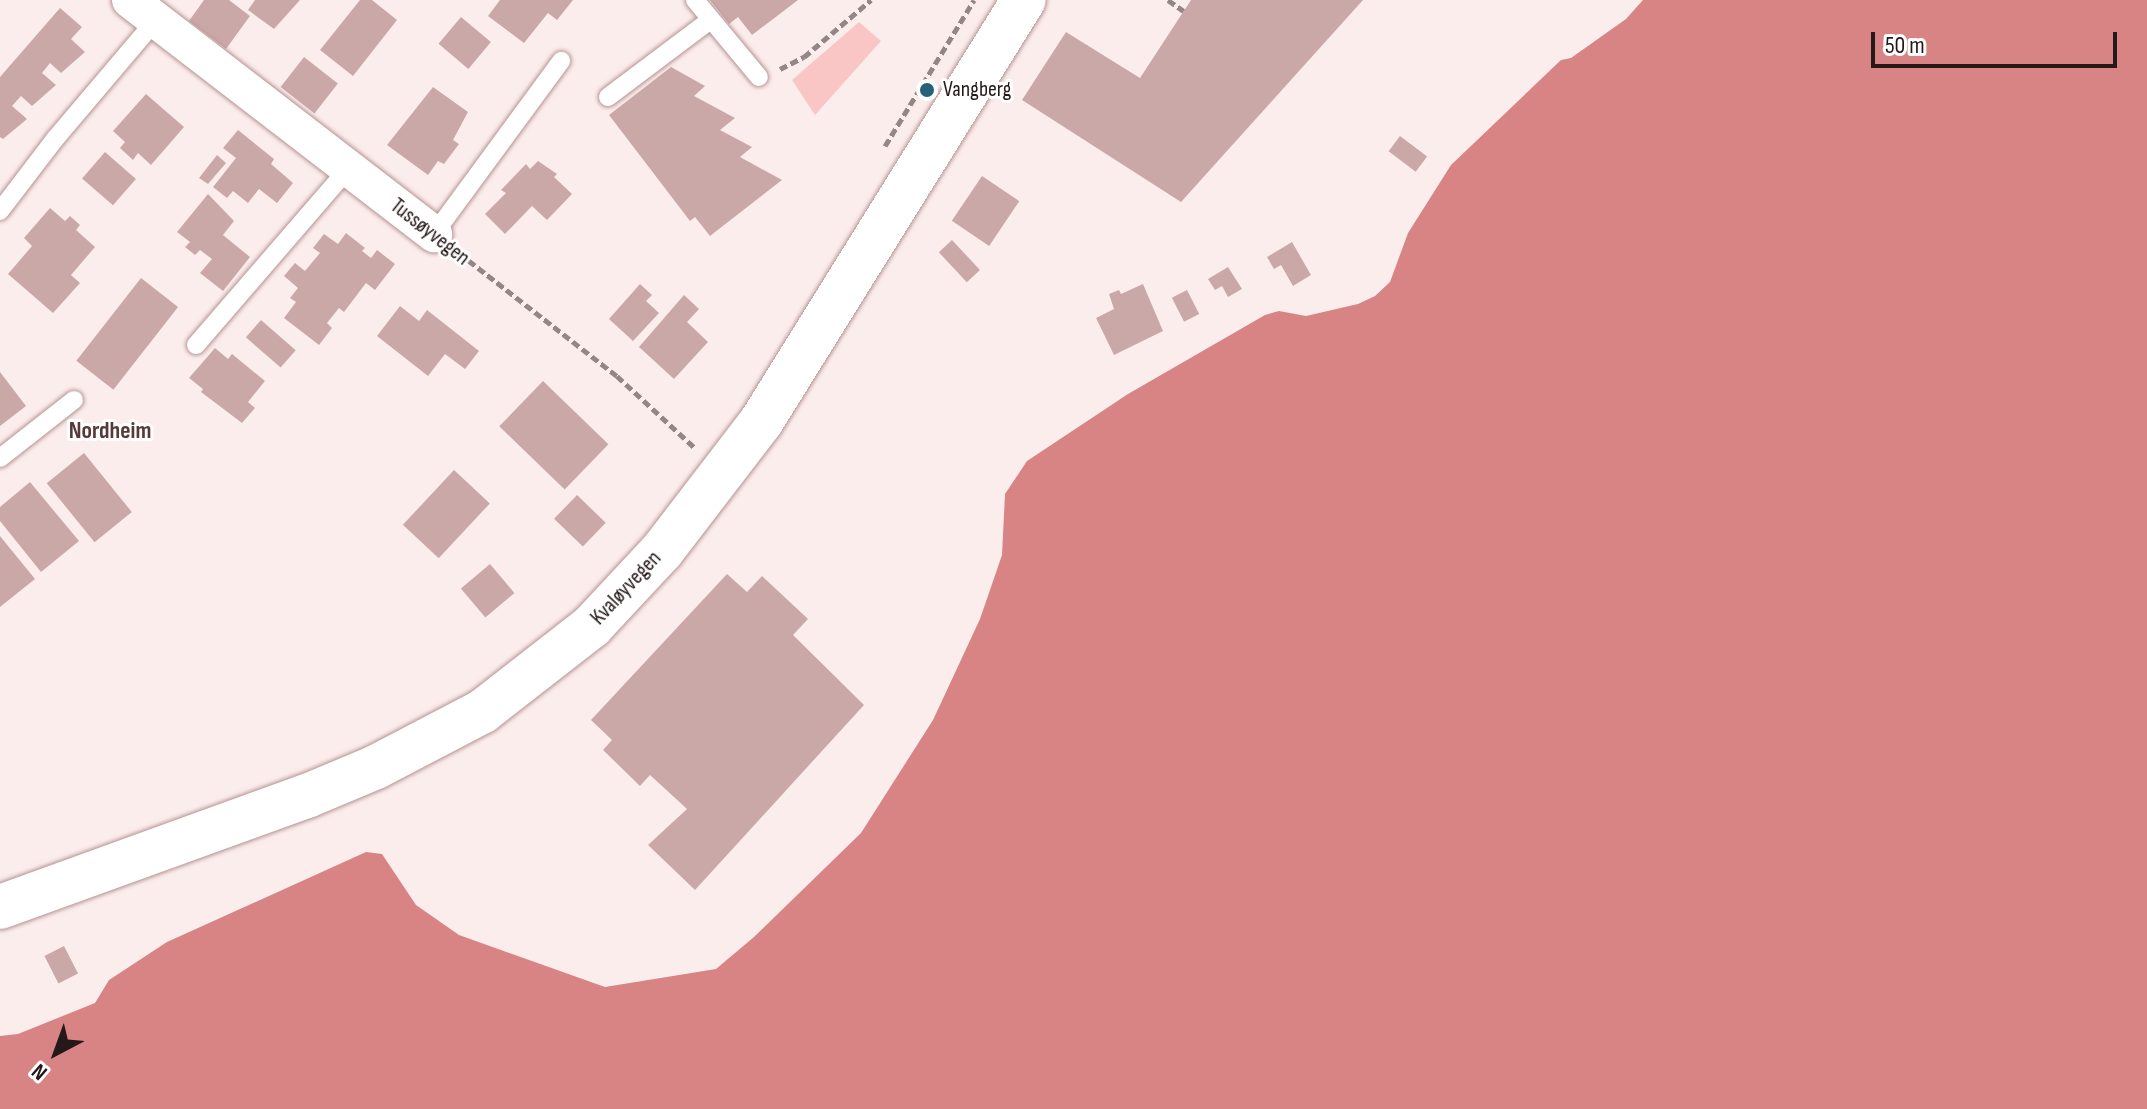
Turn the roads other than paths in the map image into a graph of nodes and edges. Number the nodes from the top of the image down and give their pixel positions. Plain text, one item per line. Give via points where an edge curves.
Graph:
1 (695, 0) edge
2 (1024, 0) edge
3 (143, 10) edge
4 (710, 20) junction
5 (561, 61) dead end
6 (759, 77) road end
7 (608, 97) dead end
8 (349, 168) junction
9 (0, 211) edge
10 (434, 234) joint
11 (196, 345) dead end
12 (74, 400) dead end
13 (0, 458) edge
14 (0, 907) edge

1 - 4 lane
2 - 14 street, Kvaløyvegen via 761,422 662,551 592,626 483,711 418,746 307,796
3 - 8 street, Tussøyvegen
3 - 9 lane
4 - 6 lane
4 - 7 lane
5 - 10 lane
8 - 10 street, Tussøyvegen
8 - 11 lane
12 - 13 lane

